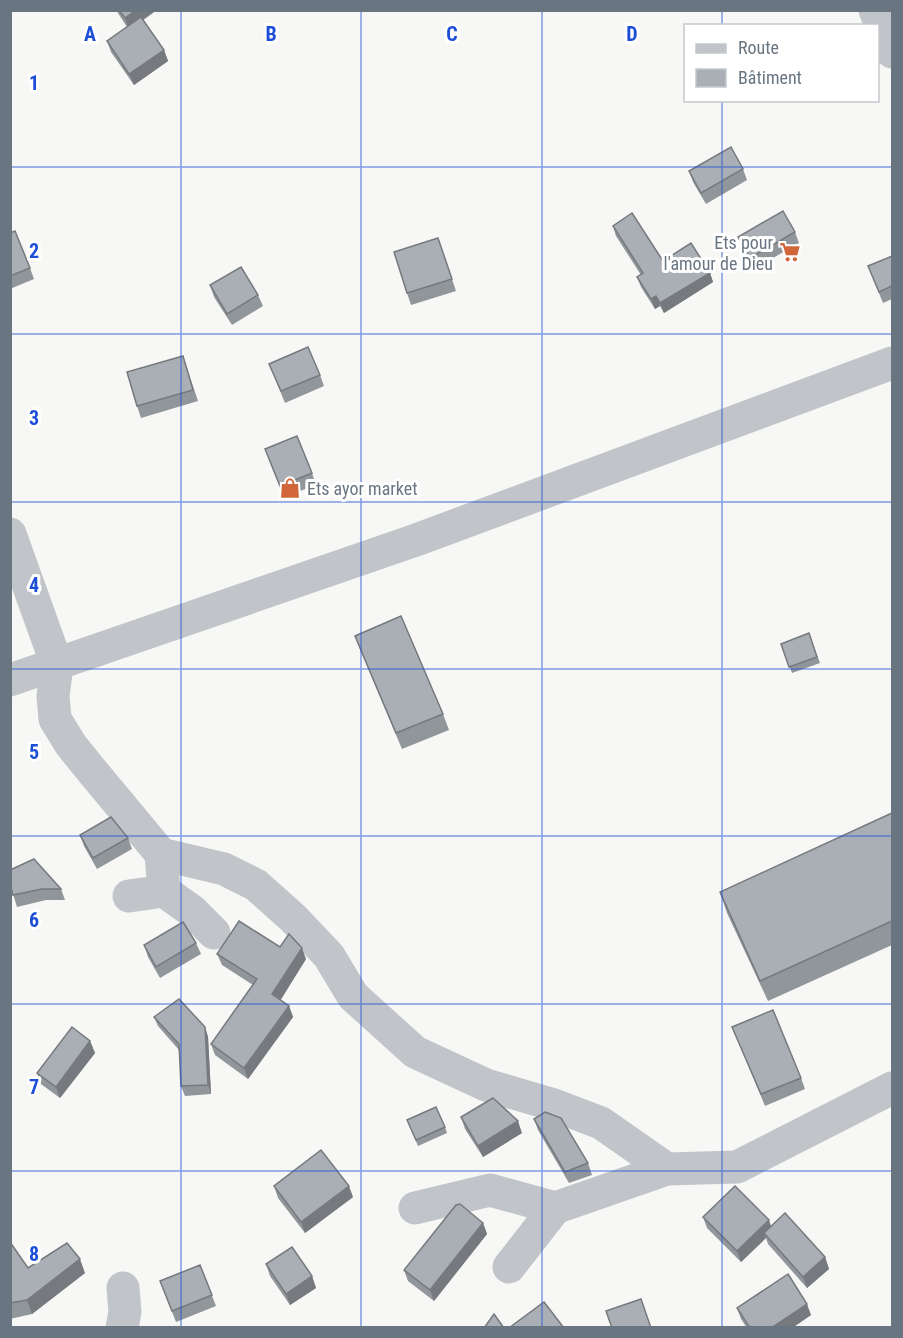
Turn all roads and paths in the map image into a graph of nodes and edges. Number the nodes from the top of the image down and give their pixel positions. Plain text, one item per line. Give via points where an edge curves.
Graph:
1 (875, 10) edge
2 (892, 52) edge
3 (892, 363) edge
4 (10, 534) edge
5 (57, 665) junction
6 (10, 680) edge
7 (161, 854) junction
8 (164, 891) junction
9 (129, 896) dead end
10 (214, 933) dead end
11 (892, 1088) edge
12 (668, 1168) junction
13 (415, 1208) dead end
14 (555, 1208) junction
15 (509, 1267) dead end
16 (123, 1288) dead end
17 (122, 1328) edge

1 - 2 street
3 - 5 street via 416,540
4 - 5 street
5 - 6 street
5 - 7 street via 55,719 92,771
7 - 8 street
7 - 12 street via 224,869 256,885 329,956 353,996 415,1052 486,1085 601,1123
8 - 9 street
8 - 10 street
11 - 12 street via 737,1167
12 - 14 street
13 - 14 street via 490,1190
14 - 15 street
16 - 17 street

